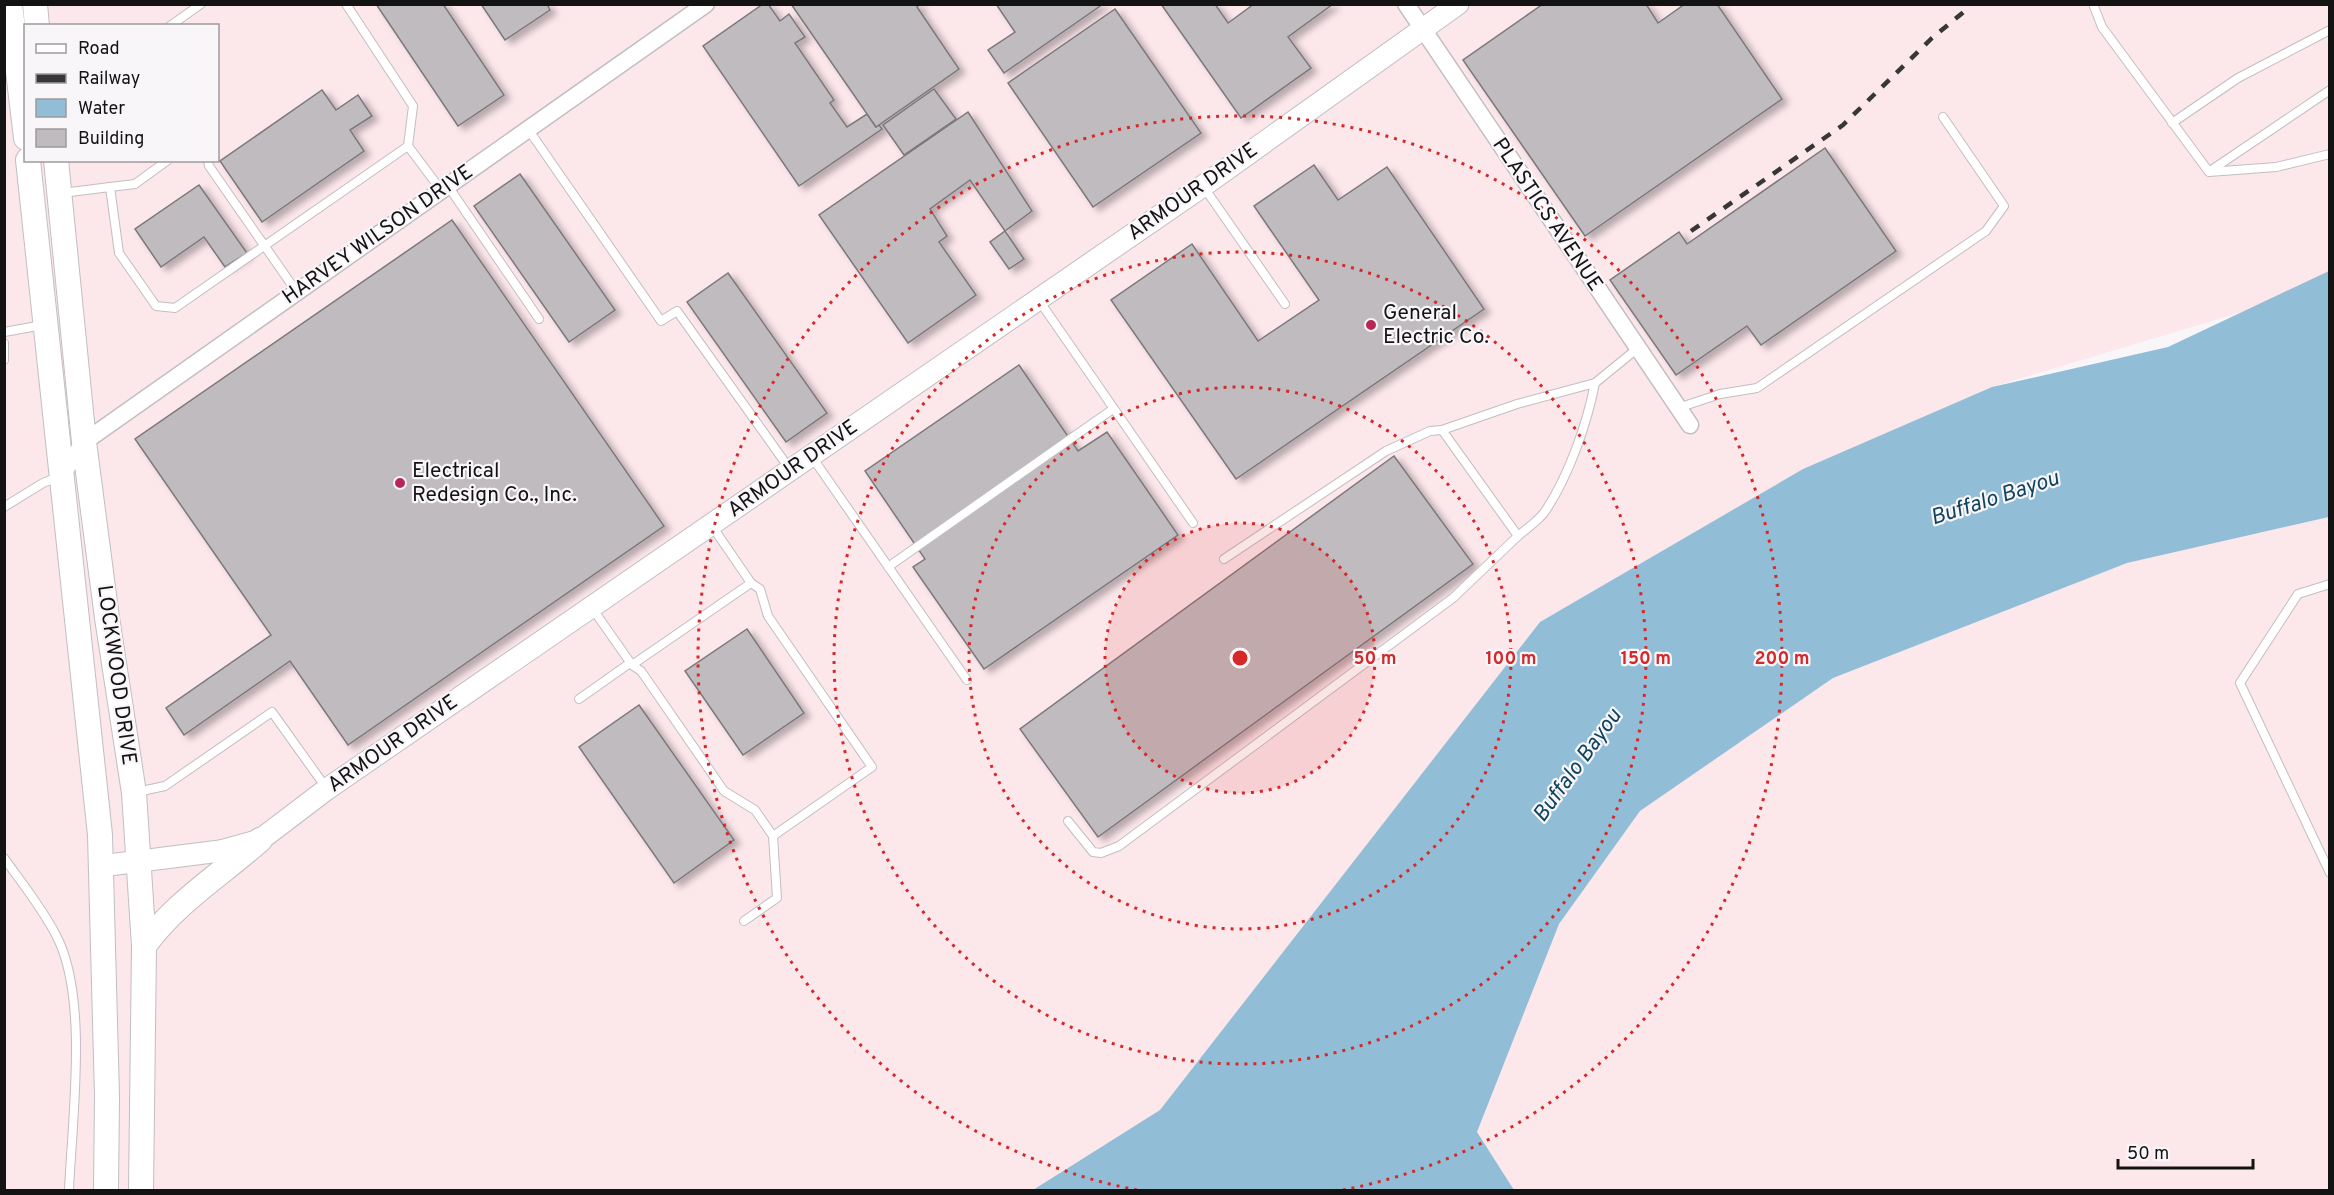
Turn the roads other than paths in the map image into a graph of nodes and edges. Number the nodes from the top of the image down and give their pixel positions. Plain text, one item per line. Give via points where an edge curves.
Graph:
1 (10, 4) edge
2 (35, 4) edge
3 (201, 4) edge
4 (346, 4) edge
5 (706, 4) edge
6 (1406, 4) edge
7 (1458, 4) edge
8 (2093, 4) edge
9 (37, 24) edge
10 (173, 24) edge
11 (1423, 30) junction
12 (2330, 30) edge
13 (2330, 90) edge
14 (1943, 117) dead end
15 (24, 121) edge
16 (2172, 123) junction
17 (528, 129) junction
18 (408, 146) junction
19 (2330, 154) edge
20 (28, 162) edge
21 (56, 162) edge
22 (165, 162) edge
23 (208, 162) edge
24 (2209, 172) junction
25 (1203, 186) junction
26 (110, 187) junction
27 (444, 188) junction
28 (62, 193) junction
29 (32, 195) junction
30 (265, 246) junction
31 (296, 291) junction
32 (1037, 299) junction
33 (1285, 304) dead end
34 (539, 318) dead end
35 (46, 324) junction
36 (4, 332) edge
37 (4, 343) edge
38 (1638, 348) junction
39 (4, 360) edge
40 (1595, 383) junction
41 (1678, 408) junction
42 (1113, 409) junction
43 (1690, 425) dead end
44 (1442, 430) junction
45 (84, 442) junction
46 (811, 456) junction
47 (791, 471) junction
48 (61, 476) junction
49 (4, 507) edge
50 (1193, 523) dead end
51 (711, 525) junction
52 (1518, 536) junction
53 (1224, 559) dead end
54 (888, 567) junction
55 (751, 583) junction
56 (2330, 584) edge
57 (592, 608) junction
58 (631, 664) junction
59 (967, 680) dead end
60 (579, 699) dead end
61 (327, 789) junction
62 (134, 793) junction
63 (1068, 821) dead end
64 (773, 836) junction
65 (260, 840) junction
66 (4, 858) edge
67 (138, 863) junction
68 (101, 866) junction
69 (2328, 867) edge
70 (744, 921) dead end
71 (144, 946) junction
72 (69, 1191) edge
73 (106, 1191) edge
74 (141, 1191) edge

1 - 15 main road
2 - 9 main road
3 - 10 lane
4 - 18 lane via 413,106
5 - 17 street, HARVEY WILSON DRIVE
6 - 11 street, PLASTICS AVENUE
7 - 11 street, ARMOUR DRIVE
8 - 16 lane via 2102,27
11 - 25 street, ARMOUR DRIVE
11 - 38 street, PLASTICS AVENUE
12 - 16 lane via 2238,78
13 - 24 lane
14 - 41 lane via 2004,206 1986,231 1757,388 1720,394
16 - 24 lane
17 - 27 street, HARVEY WILSON DRIVE
17 - 47 lane via 661,321 677,311
18 - 27 lane
18 - 30 lane
19 - 24 lane via 2276,167
20 - 29 main road, LOCKWOOD DRIVE
21 - 28 main road, LOCKWOOD DRIVE
22 - 26 lane via 135,184
23 - 30 lane
25 - 32 street, ARMOUR DRIVE
25 - 33 lane
26 - 28 lane
26 - 30 lane via 119,254 156,306 175,308
27 - 31 street, HARVEY WILSON DRIVE
27 - 34 lane
28 - 29 main road
28 - 45 main road, LOCKWOOD DRIVE
29 - 35 main road, LOCKWOOD DRIVE
30 - 31 lane
31 - 45 street, HARVEY WILSON DRIVE
32 - 42 lane
32 - 46 street, ARMOUR DRIVE
35 - 36 lane
35 - 48 main road, LOCKWOOD DRIVE
37 - 39 lane
38 - 40 lane
38 - 41 street, PLASTICS AVENUE
40 - 44 lane
40 - 52 lane via 1589,416 1558,487 1545,512
41 - 43 street, PLASTICS AVENUE
42 - 50 lane
42 - 54 lane
44 - 52 lane
44 - 53 lane via 1430,431 1386,451
45 - 48 street, HARVEY WILSON DRIVE
45 - 62 main road, LOCKWOOD DRIVE
46 - 47 street, ARMOUR DRIVE
46 - 54 lane
47 - 51 street, ARMOUR DRIVE
48 - 49 lane
48 - 68 main road, LOCKWOOD DRIVE
51 - 55 lane
51 - 57 street, ARMOUR DRIVE
52 - 63 lane via 1453,598 1119,846 1093,852
54 - 59 lane
55 - 58 lane
55 - 64 lane via 760,589 768,616 872,767
56 - 69 lane via 2298,594 2240,683
57 - 58 lane
57 - 61 street, ARMOUR DRIVE
58 - 60 lane
58 - 64 lane via 650,684 724,791 755,810
61 - 62 lane via 272,712 165,786
61 - 65 street, ARMOUR DRIVE
62 - 67 main road, LOCKWOOD DRIVE
64 - 70 lane via 777,898
65 - 67 street, ARMOUR DRIVE via 220,851
65 - 71 main road via 181,903
66 - 72 lane via 57,936 74,992
67 - 68 street, ARMOUR DRIVE
67 - 71 main road, LOCKWOOD DRIVE
68 - 73 main road, LOCKWOOD DRIVE
71 - 74 main road, LOCKWOOD DRIVE

